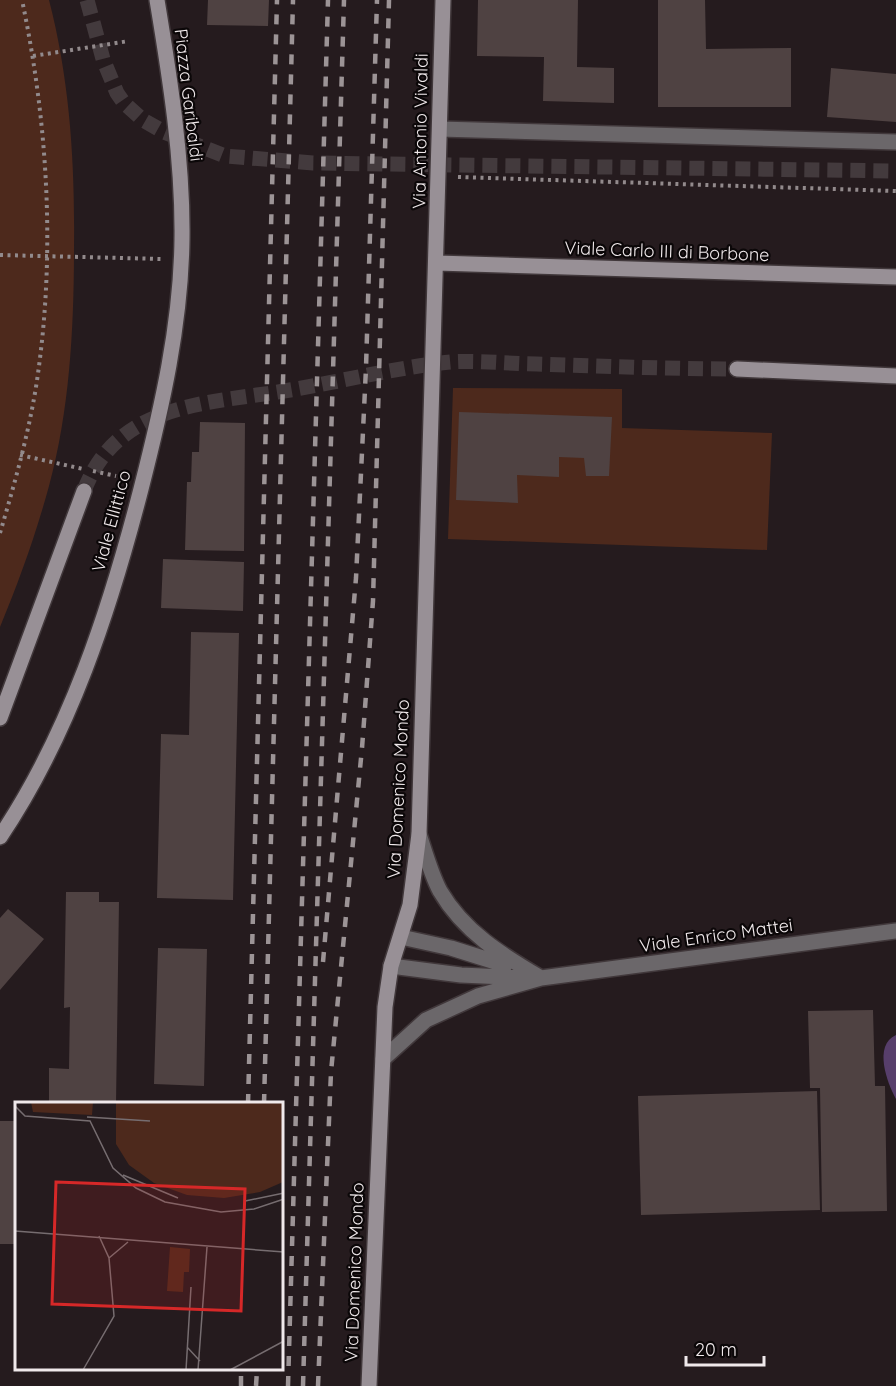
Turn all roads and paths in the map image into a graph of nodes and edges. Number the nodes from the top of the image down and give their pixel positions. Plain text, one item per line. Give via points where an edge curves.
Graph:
1 (22, 0) edge
2 (157, 0) edge
3 (443, 0) edge
4 (129, 41) dead end
5 (33, 56) junction
6 (440, 129) junction
7 (896, 142) edge
8 (439, 177) junction
9 (896, 192) edge
10 (180, 194) joint
11 (0, 255) edge
12 (47, 256) junction
13 (181, 259) junction
14 (437, 263) junction
15 (896, 277) edge
16 (737, 369) tunnel mouth
17 (896, 376) edge
18 (20, 455) junction
19 (116, 476) dead end
20 (84, 491) tunnel mouth
21 (0, 533) edge
22 (0, 718) edge
23 (419, 834) junction
24 (0, 837) edge
25 (896, 931) edge
26 (401, 937) junction
27 (391, 966) junction
28 (541, 978) junction
29 (383, 1059) junction
30 (369, 1386) edge

1 - 5 path
2 - 10 street, Piazza Garibaldi
3 - 6 street, Via Antonio Vivaldi
4 - 5 path
5 - 12 path via 43,133
6 - 7 street
6 - 8 street, Via Antonio Vivaldi
8 - 9 path
8 - 14 street, Via Antonio Vivaldi
10 - 13 street, Viale Ellittico
11 - 12 path
12 - 13 path
12 - 18 path via 39,367
13 - 24 street, Viale Ellittico via 165,388 115,584 60,724 25,797
14 - 15 street, Viale Carlo III di Borbone
14 - 23 street, Via Domenico Mondo
16 - 17 street
18 - 19 path
18 - 21 path
20 - 22 street
23 - 26 street, Via Domenico Mondo via 410,904
23 - 28 street via 440,890 460,919 492,949
25 - 28 street, Viale Enrico Mattei
26 - 27 street, Via Domenico Mondo
26 - 28 street, Viale Enrico Mattei via 485,958
27 - 28 street, Viale Enrico Mattei via 461,975
27 - 29 street, Via Domenico Mondo
28 - 29 street, Viale Enrico Mattei via 478,996 426,1020
29 - 30 street, Via Domenico Mondo

